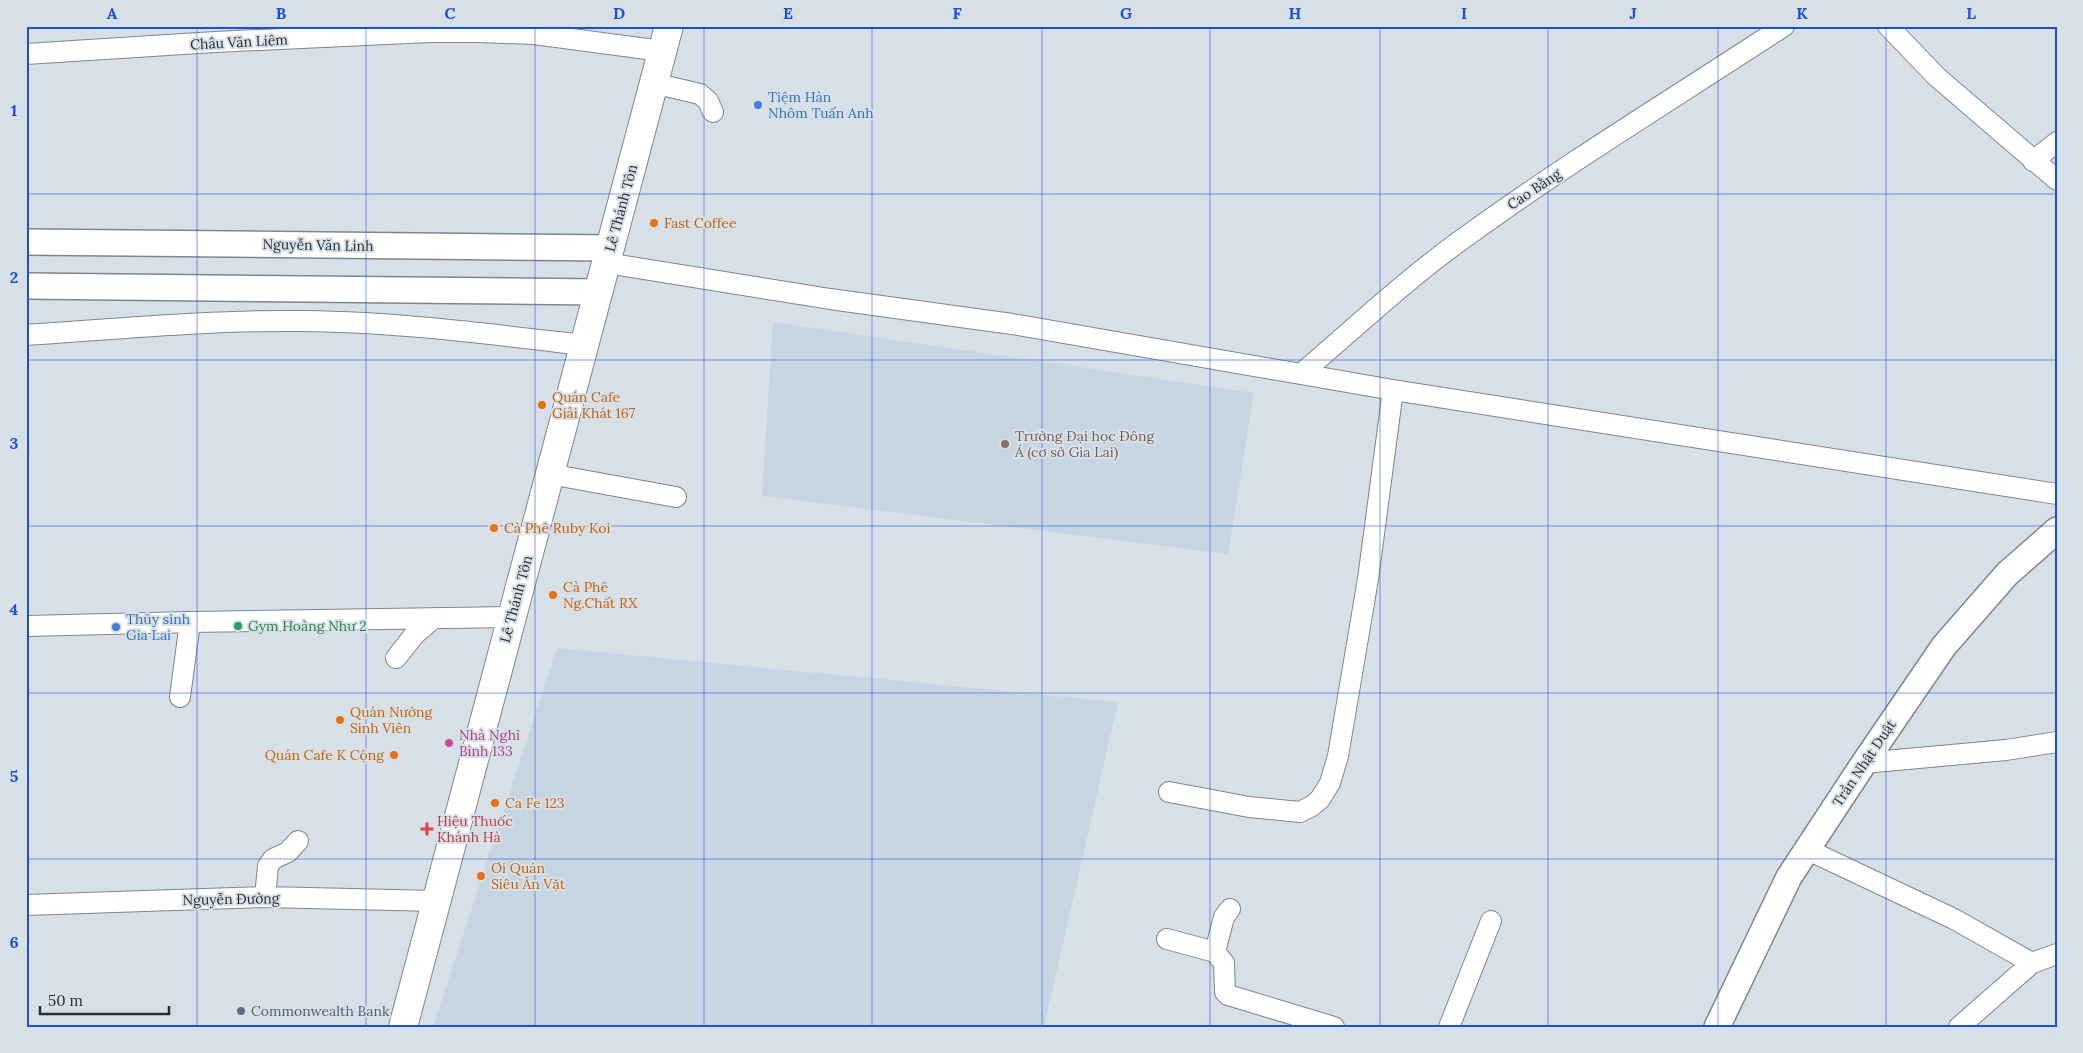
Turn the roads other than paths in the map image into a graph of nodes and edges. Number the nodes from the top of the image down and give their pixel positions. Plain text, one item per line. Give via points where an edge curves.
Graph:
1 (1784, 26) edge
2 (1888, 26) edge
3 (215, 34) edge
4 (665, 38) edge
5 (26, 54) edge
6 (653, 83) junction
7 (713, 112) dead end
8 (2057, 142) edge
9 (2034, 161) junction
10 (2057, 180) edge
11 (26, 242) edge
12 (608, 256) junction
13 (26, 286) edge
14 (598, 292) junction
15 (26, 335) edge
16 (583, 345) junction
17 (1302, 373) junction
18 (1393, 390) junction
19 (549, 474) junction
20 (2057, 494) edge
21 (676, 497) dead end
22 (2057, 530) edge
23 (512, 617) junction
24 (434, 618) junction
25 (190, 622) junction
26 (26, 626) edge
27 (396, 658) dead end
28 (180, 697) dead end
29 (2057, 742) edge
30 (1864, 763) junction
31 (1169, 792) dead end
32 (298, 841) dead end
33 (1806, 848) junction
34 (265, 897) junction
35 (436, 901) junction
36 (26, 905) edge
37 (1230, 909) dead end
38 (1491, 921) dead end
39 (1167, 939) dead end
40 (1215, 952) junction
41 (2057, 954) edge
42 (2032, 963) junction
43 (403, 1027) edge
44 (1334, 1027) edge
45 (1449, 1027) edge
46 (1716, 1027) edge
47 (1959, 1027) edge

1 - 17 street, Cao Bằng via 1548,179 1470,234 1426,266
2 - 9 street via 1937,77
3 - 4 street, Châu Văn Liêm via 479,32
3 - 5 street, Châu Văn Liêm
4 - 6 main road, Lê Thánh Tôn
6 - 7 street via 700,94
6 - 12 main road, Lê Thánh Tôn
8 - 9 street
9 - 10 street
11 - 12 street, Nguyễn Văn Linh
12 - 14 main road, Lê Thánh Tôn
12 - 17 street via 830,299 1012,324
13 - 14 street
14 - 16 main road, Lê Thánh Tôn
15 - 16 street via 303,321 442,328
16 - 19 main road, Lê Thánh Tôn
17 - 18 street
18 - 20 street
18 - 31 street via 1368,579 1338,756 1330,783 1320,799 1300,812 1249,807
19 - 21 street
19 - 23 main road, Lê Thánh Tôn
22 - 30 street, Trần Nhật Duật via 2007,574 1944,646
23 - 24 street
23 - 35 main road, Lê Thánh Tôn
24 - 25 street
24 - 27 street via 415,634
25 - 26 street
25 - 28 street
29 - 30 street
30 - 33 street, Trần Nhật Duật
32 - 34 street via 268,866
33 - 42 street via 1954,919
33 - 46 street, Trần Nhật Duật
34 - 35 street, Nguyễn Đường
34 - 36 street, Nguyễn Đường
35 - 43 main road, Lê Thánh Tôn
37 - 40 street via 1224,917
38 - 45 street
39 - 40 street
40 - 44 street via 1224,963 1225,992 1228,995
41 - 42 street
42 - 47 street

